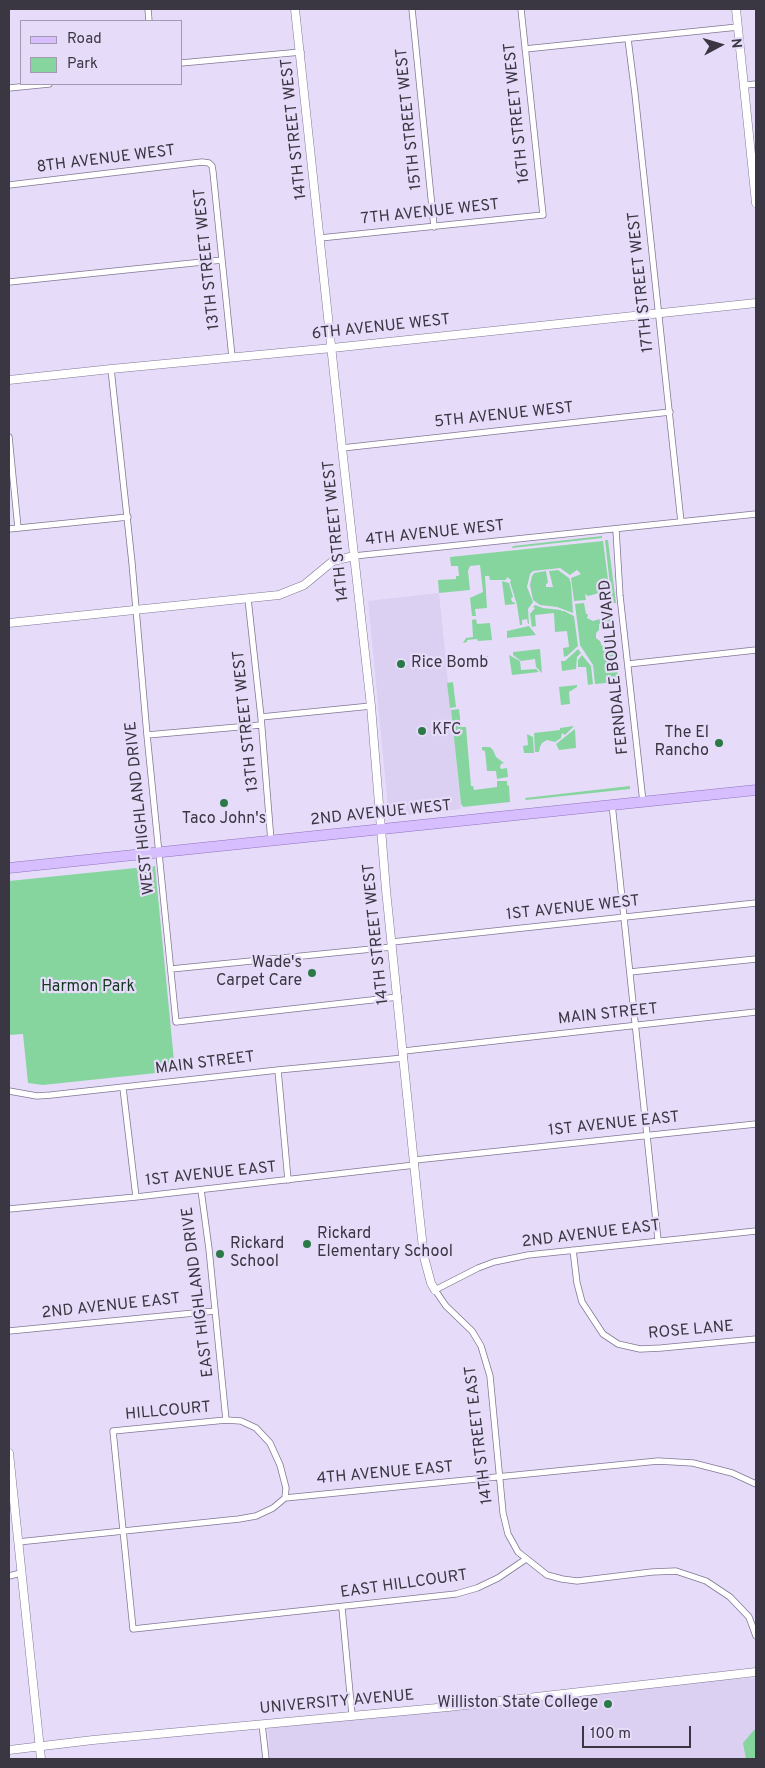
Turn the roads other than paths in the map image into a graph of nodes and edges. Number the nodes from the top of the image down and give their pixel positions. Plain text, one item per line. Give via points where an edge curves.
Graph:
1 (295, 9) edge
2 (412, 9) edge
3 (521, 9) edge
4 (736, 9) edge
5 (738, 27) junction
6 (628, 38) junction
7 (525, 50) junction
8 (301, 52) junction
9 (182, 64) edge
10 (756, 84) edge
11 (39, 85) edge
12 (745, 85) junction
13 (9, 88) edge
14 (206, 162) joint
15 (9, 185) edge
16 (756, 203) edge
17 (543, 215) joint
18 (434, 227) junction
19 (320, 238) junction
20 (222, 260) junction
21 (9, 282) edge
22 (756, 303) edge
23 (659, 312) junction
24 (332, 348) junction
25 (232, 357) junction
26 (112, 368) junction
27 (9, 380) edge
28 (670, 412) junction
29 (9, 437) edge
30 (342, 448) junction
31 (756, 514) edge
32 (128, 516) junction
33 (681, 522) junction
34 (18, 528) junction
35 (9, 529) edge
36 (616, 530) junction
37 (354, 556) junction
38 (248, 599) junction
39 (136, 609) junction
40 (9, 623) edge
41 (756, 650) edge
42 (628, 664) junction
43 (371, 706) junction
44 (261, 717) junction
45 (262, 724) junction
46 (147, 735) junction
47 (756, 790) edge
48 (643, 802) junction
49 (612, 804) junction
50 (381, 829) junction
51 (272, 841) junction
52 (159, 852) junction
53 (9, 868) edge
54 (756, 904) edge
55 (624, 917) junction
56 (392, 944) junction
57 (756, 959) edge
58 (171, 969) junction
59 (630, 972) junction
60 (398, 996) junction
61 (756, 1012) edge
62 (635, 1025) junction
63 (404, 1055) junction
64 (278, 1070) junction
65 (123, 1088) junction
66 (9, 1090) edge
67 (756, 1124) edge
68 (647, 1136) junction
69 (415, 1163) junction
70 (288, 1180) junction
71 (201, 1190) junction
72 (136, 1197) junction
73 (9, 1209) edge
74 (756, 1231) edge
75 (658, 1240) junction
76 (573, 1250) junction
77 (435, 1290) junction
78 (215, 1311) junction
79 (9, 1331) edge
80 (756, 1339) edge
81 (226, 1420) junction
82 (9, 1453) edge
83 (500, 1477) junction
84 (756, 1484) edge
85 (285, 1498) junction
86 (123, 1531) junction
87 (18, 1542) junction
88 (526, 1560) junction
89 (21, 1574) junction
90 (9, 1576) edge
91 (342, 1608) junction
92 (133, 1629) joint
93 (756, 1636) edge
94 (756, 1672) edge
95 (352, 1715) junction
96 (262, 1724) junction
97 (39, 1747) junction
98 (9, 1750) edge
99 (41, 1759) edge
100 (266, 1759) edge

1 - 8 street, 14TH STREET WEST
2 - 18 street, 15TH STREET WEST
3 - 7 street, 16TH STREET WEST
4 - 5 street
5 - 6 street
5 - 12 street
6 - 7 street
6 - 23 street, 17TH STREET WEST
7 - 17 street, 16TH STREET WEST
8 - 9 street
8 - 19 street, 14TH STREET WEST
10 - 12 street
11 - 13 street
12 - 16 street
14 - 15 street, 8TH AVENUE WEST
14 - 20 street, 13TH STREET WEST via 214,172
17 - 18 street, 7TH AVENUE WEST
18 - 19 street, 7TH AVENUE WEST
19 - 24 street, 14TH STREET WEST
20 - 21 street
20 - 25 street, 13TH STREET WEST
22 - 23 street, 6TH AVENUE WEST
23 - 24 street, 6TH AVENUE WEST
23 - 28 street, 17TH STREET WEST
24 - 25 street, 6TH AVENUE WEST
24 - 30 street, 14TH STREET WEST
25 - 26 street, 6TH AVENUE WEST
26 - 27 street, 6TH AVENUE WEST
26 - 32 street, WEST HIGHLAND DRIVE
28 - 30 street, 5TH AVENUE WEST
28 - 33 street, 17TH STREET WEST
29 - 34 street
30 - 37 street, 14TH STREET WEST
31 - 33 street, 4TH AVENUE WEST
32 - 34 street
32 - 39 street, WEST HIGHLAND DRIVE
33 - 36 street, 4TH AVENUE WEST
34 - 35 street
36 - 37 street, 4TH AVENUE WEST
36 - 42 street, FERNDALE BOULEVARD
37 - 38 street, 4TH AVENUE WEST via 333,561 304,585 289,592
37 - 43 street, 14TH STREET WEST
38 - 39 street, 4TH AVENUE WEST
38 - 44 street, 13TH STREET WEST
39 - 40 street, 4TH AVENUE WEST
39 - 46 street, WEST HIGHLAND DRIVE
41 - 42 street
42 - 48 street, FERNDALE BOULEVARD
43 - 44 street
43 - 50 street, 14TH STREET WEST
44 - 45 street, 13TH STREET WEST
45 - 46 street
45 - 51 street, 13TH STREET WEST
46 - 52 street, WEST HIGHLAND DRIVE
47 - 48 main road, 2ND AVENUE WEST
48 - 49 main road, 2ND AVENUE WEST
49 - 50 main road, 2ND AVENUE WEST
49 - 55 street
50 - 51 main road, 2ND AVENUE WEST
50 - 56 street, 14TH STREET WEST
51 - 52 main road, 2ND AVENUE WEST
52 - 53 main road, 2ND AVENUE WEST
52 - 58 street, WEST HIGHLAND DRIVE
54 - 55 street, 1ST AVENUE WEST
55 - 56 street, 1ST AVENUE WEST
55 - 59 street
56 - 58 street, 1ST AVENUE WEST
56 - 60 street, 14TH STREET WEST
57 - 59 street
58 - 60 street, WEST HIGHLAND DRIVE via 176,1022
59 - 62 street
60 - 63 street, 14TH STREET WEST
61 - 62 street, MAIN STREET
62 - 63 street, MAIN STREET
62 - 68 street
63 - 64 street, MAIN STREET
63 - 69 street, 14TH STREET EAST
64 - 65 street, MAIN STREET
64 - 70 street
65 - 66 street, MAIN STREET via 37,1096
65 - 72 street
67 - 68 street, 1ST AVENUE EAST
68 - 69 street, 1ST AVENUE EAST
68 - 75 street
69 - 70 street, 1ST AVENUE EAST
69 - 77 street, 14TH STREET EAST via 424,1257
70 - 71 street, 1ST AVENUE EAST
71 - 72 street, 1ST AVENUE EAST
71 - 78 street, EAST HIGHLAND DRIVE
72 - 73 street, 1ST AVENUE EAST
74 - 75 street, 2ND AVENUE EAST
75 - 76 street, 2ND AVENUE EAST
76 - 77 street, 2ND AVENUE EAST via 494,1262
76 - 80 street, ROSE LANE via 582,1302 603,1334 618,1344 640,1349
77 - 83 street, 14TH STREET EAST via 446,1306 472,1331 481,1346 490,1376
78 - 79 street, 2ND AVENUE EAST
78 - 81 street, EAST HIGHLAND DRIVE
81 - 85 street, HILLCOURT via 242,1421 256,1428 270,1443 280,1465
81 - 86 street, HILLCOURT via 113,1431
82 - 87 street
83 - 84 street, 4TH AVENUE EAST via 658,1461 693,1463 732,1473
83 - 85 street, 4TH AVENUE EAST
83 - 88 street, 14TH STREET EAST via 508,1534
85 - 86 street, 4TH AVENUE EAST via 256,1516
86 - 87 street, 4TH AVENUE EAST
86 - 92 street, HILLCOURT
87 - 89 street
88 - 91 street, EAST HILLCOURT via 498,1578 456,1594
88 - 93 street via 547,1575 562,1579 676,1571 706,1580 743,1610
89 - 90 street
89 - 97 street
91 - 92 street, EAST HILLCOURT
91 - 95 street
94 - 95 street, UNIVERSITY AVENUE
95 - 96 street, UNIVERSITY AVENUE
96 - 97 street, UNIVERSITY AVENUE
96 - 100 street
97 - 98 street, UNIVERSITY AVENUE
97 - 99 street

